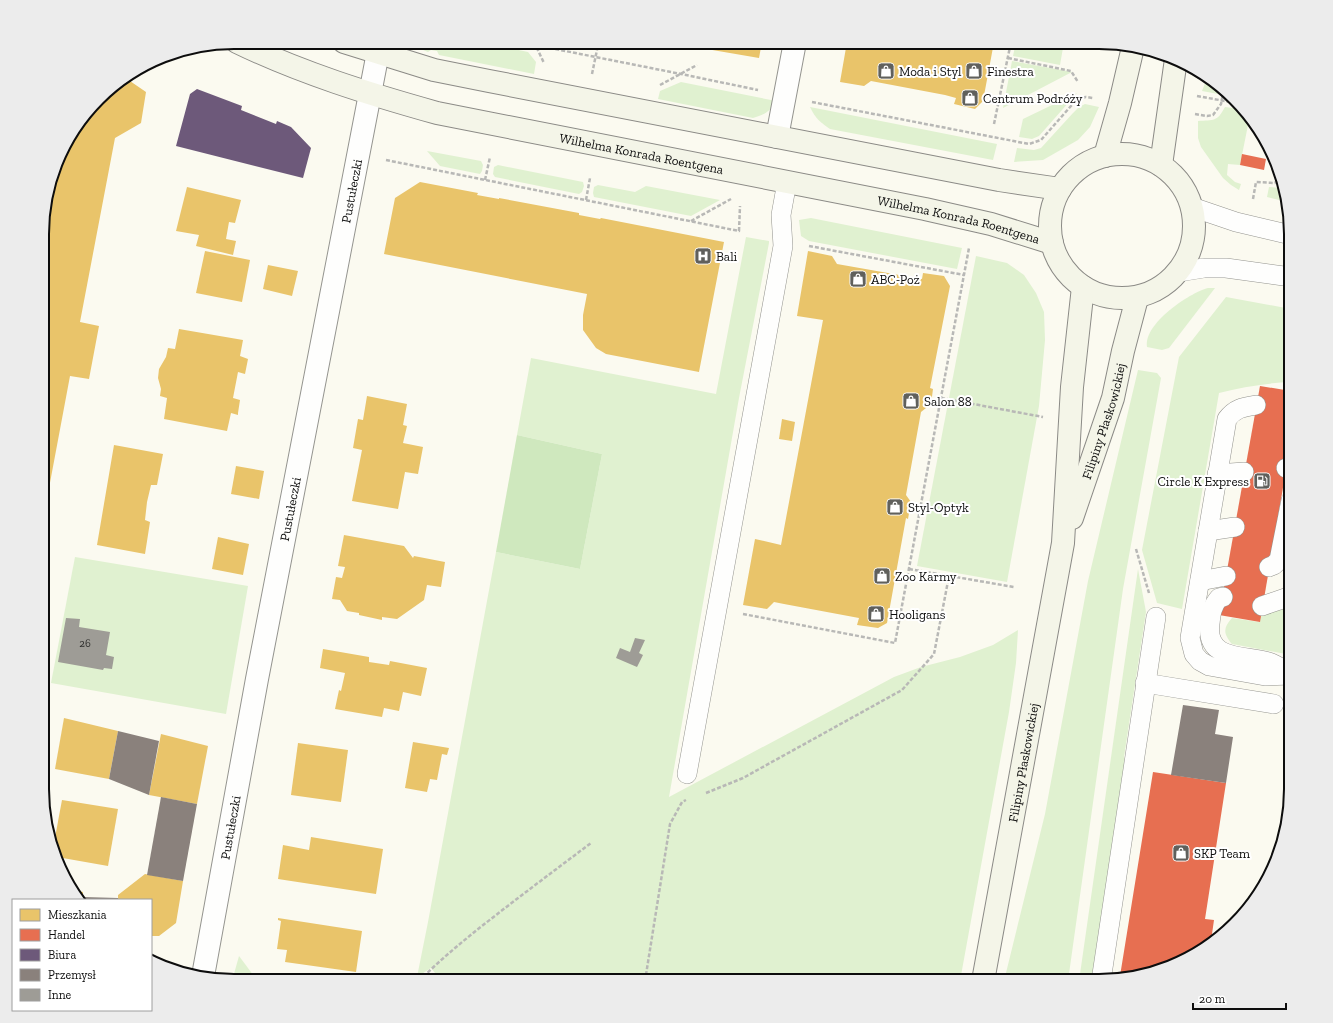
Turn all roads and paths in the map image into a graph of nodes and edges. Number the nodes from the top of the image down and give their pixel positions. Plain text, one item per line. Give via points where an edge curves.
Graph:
1 (253, 49) edge
2 (379, 49) edge
3 (382, 49) edge
4 (555, 49) edge
5 (597, 49) edge
6 (794, 49) edge
7 (1010, 49) edge
8 (1132, 52) edge
9 (595, 57) junction
10 (1008, 58) junction
11 (1175, 65) edge
12 (591, 77) dead end
13 (1078, 82) dead end
14 (764, 91) dead end
15 (370, 94) junction
16 (1195, 96) dead end
17 (1223, 96) edge
18 (1096, 98) dead end
19 (1222, 100) junction
20 (810, 101) dead end
21 (1228, 101) edge
22 (1192, 114) dead end
23 (994, 124) dead end
24 (777, 137) junction
25 (1105, 156) junction
26 (490, 157) dead end
27 (379, 159) dead end
28 (1161, 165) junction
29 (590, 178) dead end
30 (485, 180) junction
31 (1276, 181) edge
32 (787, 182) junction
33 (1060, 189) junction
34 (736, 196) dead end
35 (586, 200) junction
36 (1252, 202) dead end
37 (740, 206) dead end
38 (1192, 207) junction
39 (691, 222) junction
40 (1284, 233) edge
41 (970, 244) dead end
42 (1052, 244) junction
43 (803, 245) dead end
44 (1179, 272) junction
45 (964, 275) junction
46 (1284, 276) edge
47 (1083, 287) junction
48 (1138, 298) junction
49 (941, 398) junction
50 (1256, 406) dead end
51 (1047, 417) dead end
52 (1244, 472) dead end
53 (1217, 474) junction
54 (1284, 521) edge
55 (1235, 527) dead end
56 (1208, 531) junction
57 (1063, 543) junction
58 (1136, 550) dead end
59 (1269, 567) dead end
60 (909, 569) junction
61 (949, 576) junction
62 (1226, 576) dead end
63 (1200, 581) junction
64 (1014, 587) dead end
65 (1284, 596) edge
66 (1264, 598) dead end
67 (1218, 607) dead end
68 (742, 614) dead end
69 (1156, 616) joint
70 (1284, 670) edge
71 (1284, 675) edge
72 (1145, 683) junction
73 (1274, 704) dead end
74 (687, 774) dead end
75 (702, 794) dead end
76 (689, 800) dead end
77 (591, 843) dead end
78 (204, 971) edge
79 (425, 974) edge
80 (646, 974) edge
81 (984, 974) edge
82 (1102, 974) edge

1 - 15 main road, Wilhelma Konrada Roentgena via 291,66
2 - 15 street, Pustułeczki
3 - 24 main road via 434,70
4 - 9 path
5 - 9 path
6 - 24 street
7 - 10 path
8 - 25 main road
9 - 12 path
9 - 14 path
10 - 13 path via 1071,71
10 - 23 path
11 - 28 main road
15 - 32 main road, Wilhelma Konrada Roentgena via 437,113
15 - 78 street, Pustułeczki
16 - 19 path
17 - 19 path
18 - 20 path via 1078,98 1041,140 1029,144
19 - 21 path
19 - 22 path via 1213,115
24 - 33 main road via 999,180
25 - 28 main road via 1134,155
25 - 33 main road via 1087,163 1072,174
26 - 30 path
27 - 30 path
28 - 38 main road via 1180,183 1188,194
29 - 35 path
30 - 35 path
31 - 36 path via 1256,182
32 - 42 main road, Wilhelma Konrada Roentgena via 991,224
32 - 74 lane via 781,215 783,246
33 - 42 main road via 1050,221
34 - 39 path
35 - 39 path
37 - 39 path via 739,231
38 - 40 lane via 1236,222
38 - 44 main road via 1195,224 1193,241 1188,257
41 - 45 path
42 - 47 main road via 1058,261 1068,276
43 - 45 path
44 - 46 lane via 1226,268
44 - 48 main road via 1160,288
45 - 49 path
47 - 48 main road via 1100,295 1118,299
47 - 57 main road, Filipiny Płaskowickiej via 1072,387
48 - 57 main road, Filipiny Płaskowickiej via 1113,398
49 - 51 path
49 - 60 path
50 - 53 lane via 1241,408 1227,419
52 - 53 lane
53 - 56 lane
54 - 59 lane via 1279,560
55 - 56 lane
56 - 63 lane
57 - 81 main road, Filipiny Płaskowickiej
58 - 69 path
60 - 61 path
60 - 68 path via 895,644
61 - 64 path
61 - 75 path via 934,654 902,690 743,778
62 - 63 lane
63 - 71 lane via 1190,638 1194,654 1209,666 1265,676
65 - 66 lane
67 - 70 lane via 1209,635 1217,649 1233,656 1270,662
69 - 72 lane
72 - 73 lane
72 - 82 lane
76 - 80 path via 682,802 670,824
77 - 79 path via 475,931

